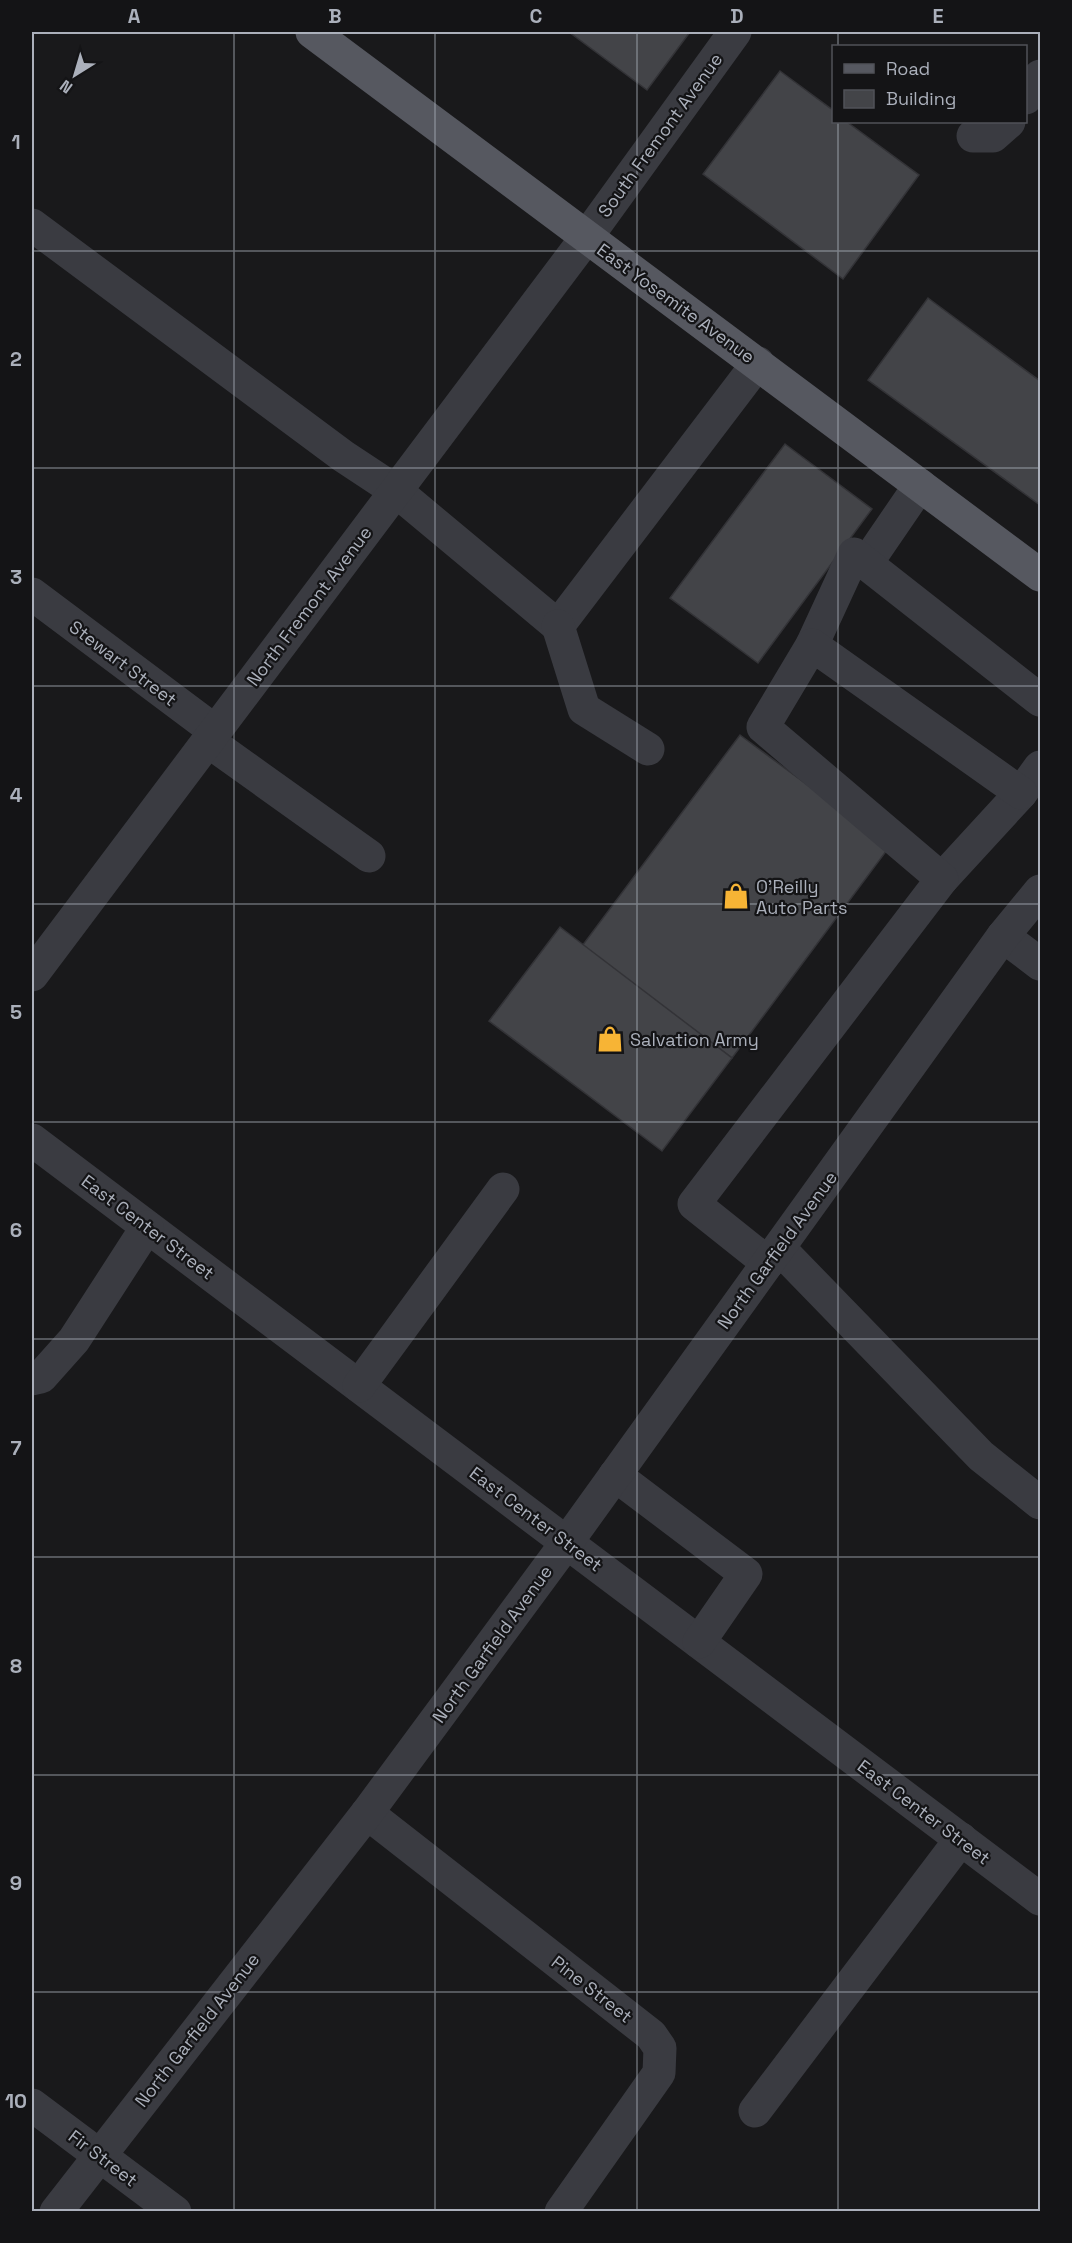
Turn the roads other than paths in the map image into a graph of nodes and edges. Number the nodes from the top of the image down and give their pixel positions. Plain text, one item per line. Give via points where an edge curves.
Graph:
1 (312, 32) edge
2 (735, 32) edge
3 (1041, 76) edge
4 (1027, 97) edge
5 (1008, 123) edge
6 (974, 136) dead end
7 (32, 225) edge
8 (586, 238) junction
9 (758, 363) junction
10 (920, 485) junction
11 (396, 491) junction
12 (866, 564) junction
13 (1041, 575) edge
14 (32, 594) edge
15 (558, 626) junction
16 (812, 645) junction
17 (1041, 700) edge
18 (212, 736) junction
19 (648, 749) dead end
20 (1041, 767) edge
21 (1021, 793) junction
22 (369, 856) dead end
23 (942, 879) junction
24 (1041, 891) edge
25 (1003, 936) junction
26 (1041, 964) edge
27 (32, 975) edge
28 (32, 1140) edge
29 (503, 1189) dead end
30 (147, 1227) junction
31 (773, 1255) junction
32 (32, 1379) edge
33 (359, 1386) junction
34 (615, 1475) junction
35 (1041, 1503) edge
36 (567, 1542) junction
37 (699, 1642) junction
38 (367, 1813) junction
39 (961, 1839) junction
40 (1040, 1898) edge
41 (32, 2105) edge
42 (755, 2111) dead end
43 (100, 2155) junction
44 (56, 2211) edge
45 (175, 2211) edge
46 (561, 2211) edge

1 - 8 main road, East Yosemite Avenue
2 - 8 street, South Fremont Avenue
3 - 4 street
5 - 6 street via 993,136
7 - 11 street via 343,456
8 - 9 main road, East Yosemite Avenue
8 - 11 street, North Fremont Avenue
9 - 10 main road, East Yosemite Avenue
9 - 15 street
10 - 12 street
10 - 13 main road, East Yosemite Avenue
11 - 15 street
11 - 18 street, North Fremont Avenue
12 - 16 street via 854,554
12 - 17 street
14 - 18 street, Stewart Street
15 - 19 street via 584,708
16 - 21 street
16 - 23 street via 763,727
18 - 22 street, Stewart Street
18 - 27 street, North Fremont Avenue
20 - 21 street
21 - 23 street
23 - 31 street via 694,1204
24 - 25 street, North Garfield Avenue
25 - 26 street
25 - 31 street, North Garfield Avenue
28 - 30 street, East Center Street
29 - 33 street
30 - 32 street via 74,1340 40,1377
30 - 33 street, East Center Street
31 - 34 street, North Garfield Avenue
31 - 35 street via 981,1456
33 - 36 street, East Center Street
34 - 36 street, North Garfield Avenue
34 - 37 street via 746,1574
36 - 37 street, East Center Street
36 - 38 street, North Garfield Avenue
37 - 39 street, East Center Street
38 - 43 street, North Garfield Avenue
38 - 46 street, Pine Street via 651,2036 660,2048 659,2073
39 - 40 street, East Center Street
39 - 42 street
41 - 43 street, Fir Street
43 - 44 street, North Garfield Avenue
43 - 45 street, Fir Street

